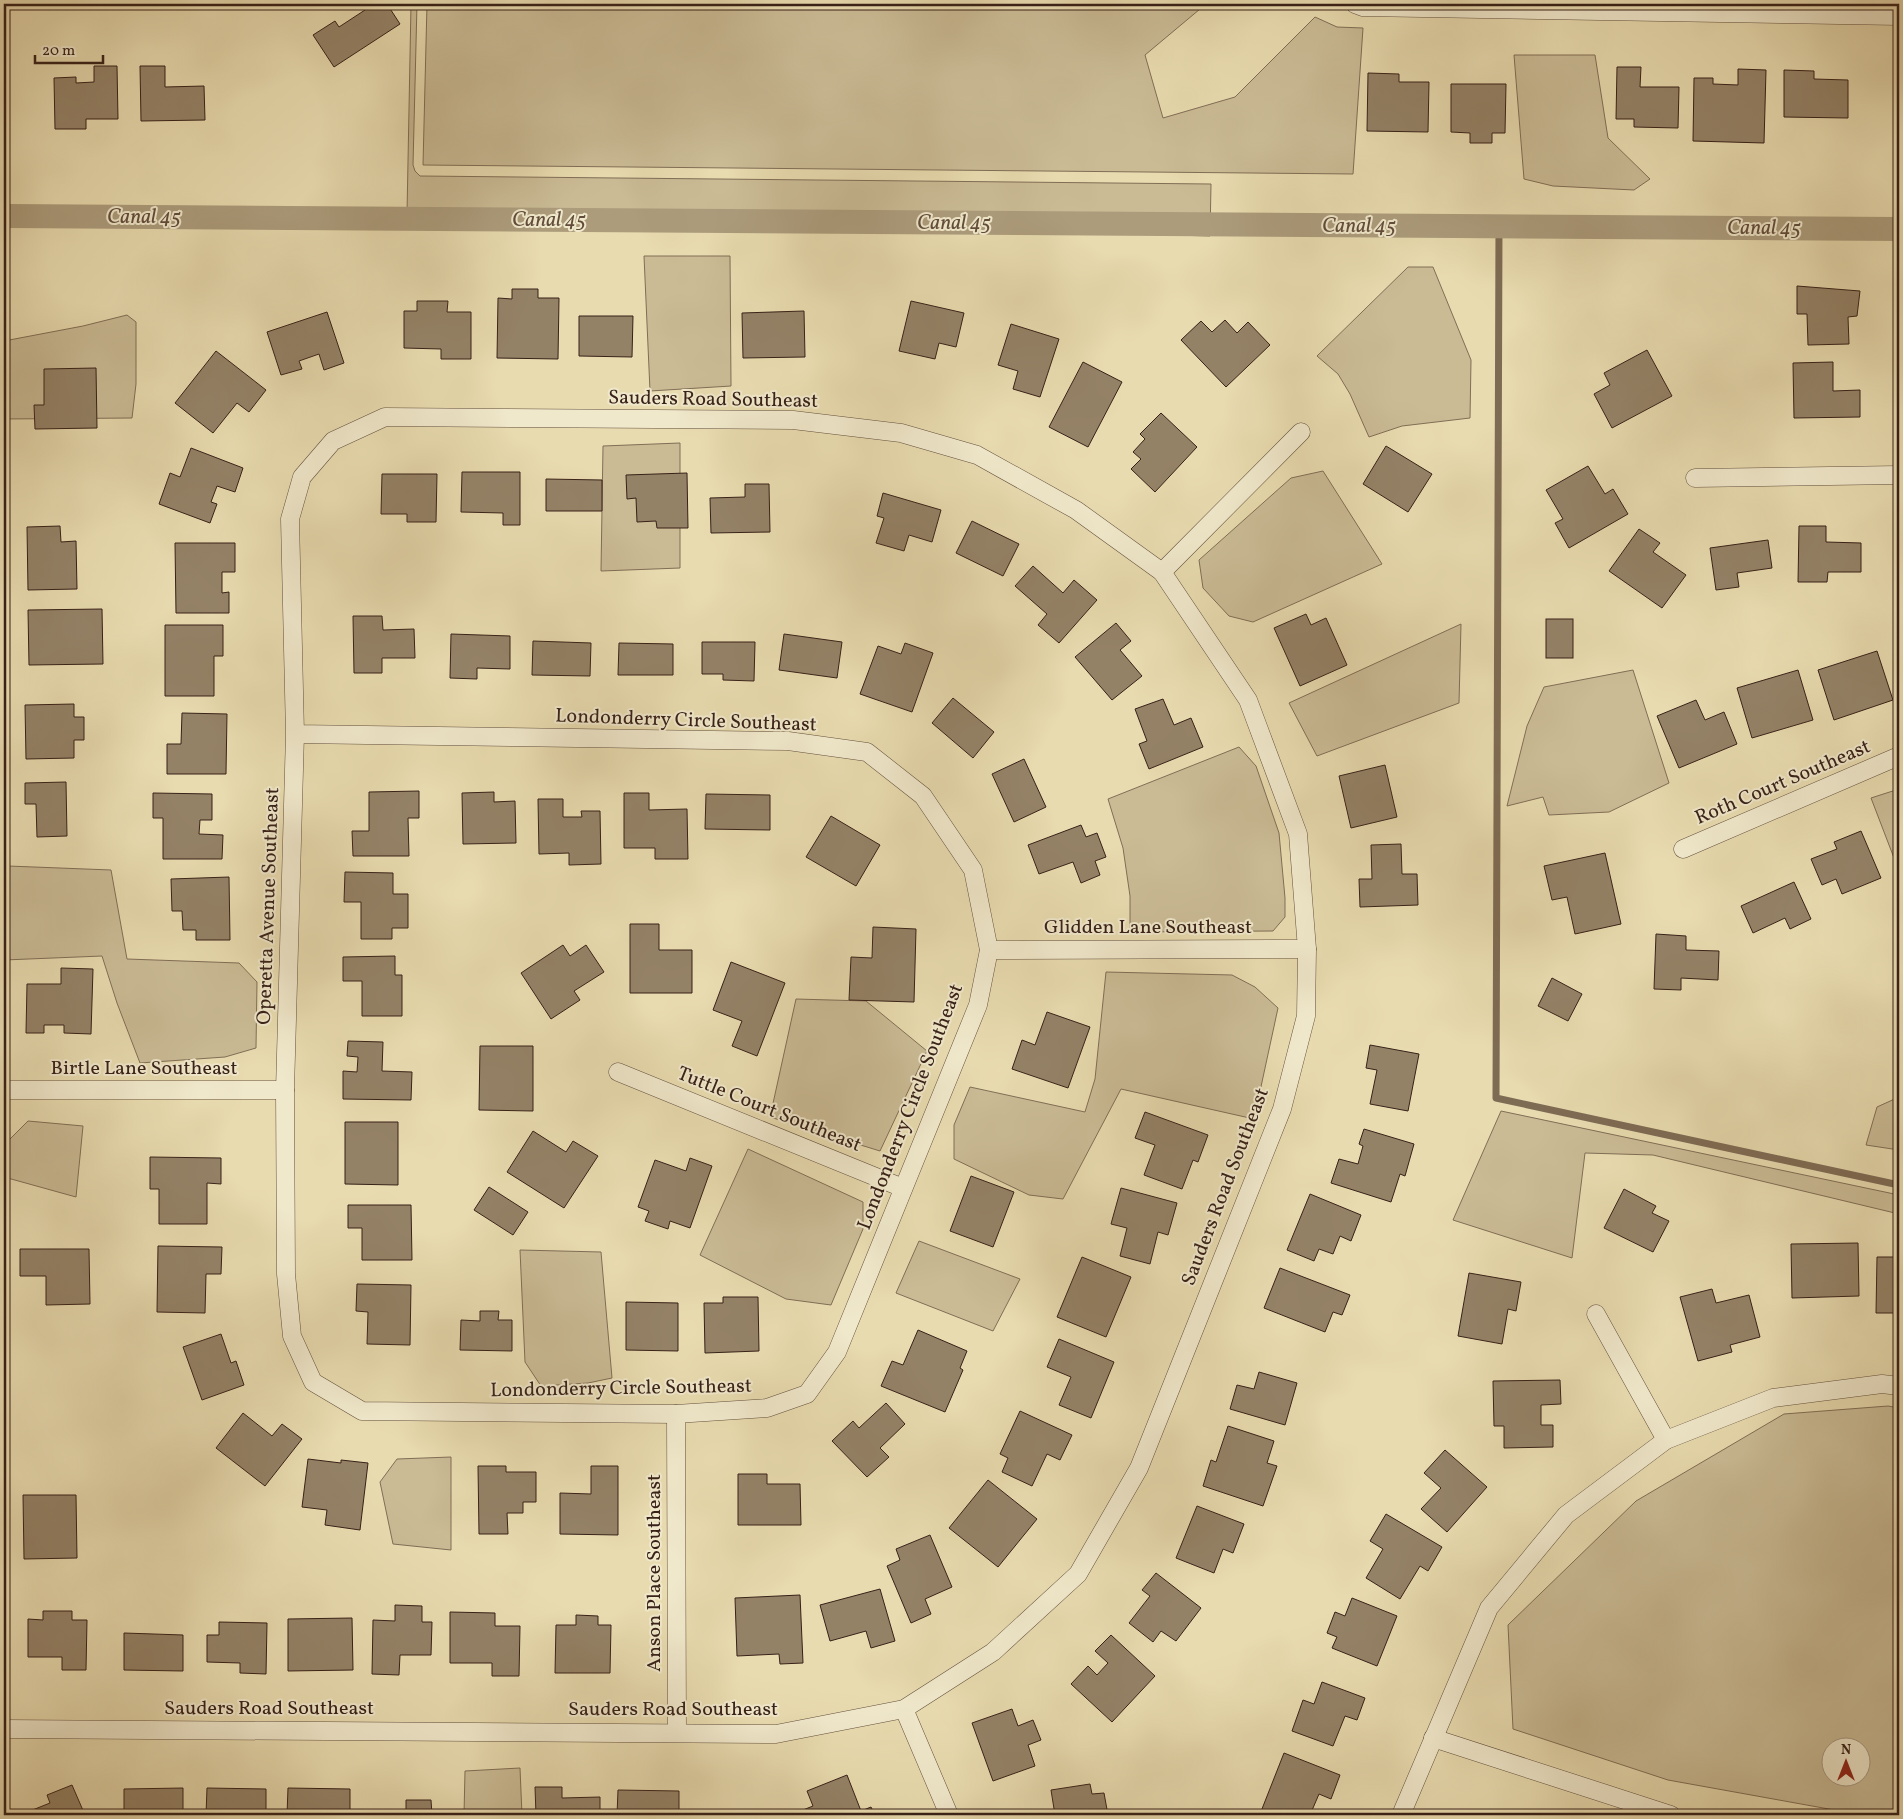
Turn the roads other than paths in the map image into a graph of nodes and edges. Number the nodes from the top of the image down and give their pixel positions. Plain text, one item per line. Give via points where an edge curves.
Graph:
1 (1355, 4) edge
2 (1598, 7) edge
3 (1899, 16) edge
4 (1301, 432) dead end
5 (333, 441) joint
6 (1899, 475) edge
7 (1695, 478) dead end
8 (1162, 572) junction
9 (295, 734) junction
10 (1899, 756) edge
11 (1683, 849) dead end
12 (1307, 949) junction
13 (990, 950) junction
14 (618, 1072) dead end
15 (4, 1090) edge
16 (285, 1090) junction
17 (903, 1188) junction
18 (1596, 1314) dead end
19 (313, 1382) joint
20 (1899, 1386) edge
21 (676, 1414) junction
22 (1666, 1440) junction
23 (904, 1709) junction
24 (4, 1729) edge
25 (677, 1732) junction
26 (1433, 1738) junction
27 (950, 1815) edge
28 (1401, 1815) edge
29 (1671, 1815) edge

1 - 2 street via 1363,7
2 - 3 street
4 - 8 street
5 - 8 street, Sauders Road Southeast via 385,417 793,420 901,433 977,456 1076,510
5 - 9 street, Operetta Avenue Southeast via 302,476 290,519
6 - 7 street
8 - 12 street, Sauders Road Southeast via 1248,700 1298,834
9 - 13 street, Londonderry Circle Southeast via 788,741 867,752 923,796 974,870
9 - 16 street, Operetta Avenue Southeast
10 - 11 street, Roth Court Southeast
12 - 13 street, Glidden Lane Southeast
12 - 23 street, Sauders Road Southeast via 1306,1016 1282,1109 1139,1468 1078,1574 993,1652
13 - 17 street, Londonderry Circle Southeast via 978,1005
14 - 17 street, Tuttle Court Southeast
15 - 16 street, Birtle Lane Southeast
16 - 19 street, Operetta Avenue Southeast via 286,1274 292,1336
17 - 21 street, Londonderry Circle Southeast via 837,1352 807,1394 767,1408
18 - 22 street
19 - 21 street, Londonderry Circle Southeast via 362,1411
20 - 22 street via 1882,1384 1773,1398
21 - 25 street, Anson Place Southeast
22 - 26 street via 1566,1515 1490,1608
23 - 25 street, Sauders Road Southeast via 776,1734
23 - 27 street
24 - 25 street, Sauders Road Southeast
26 - 28 street
26 - 29 street

